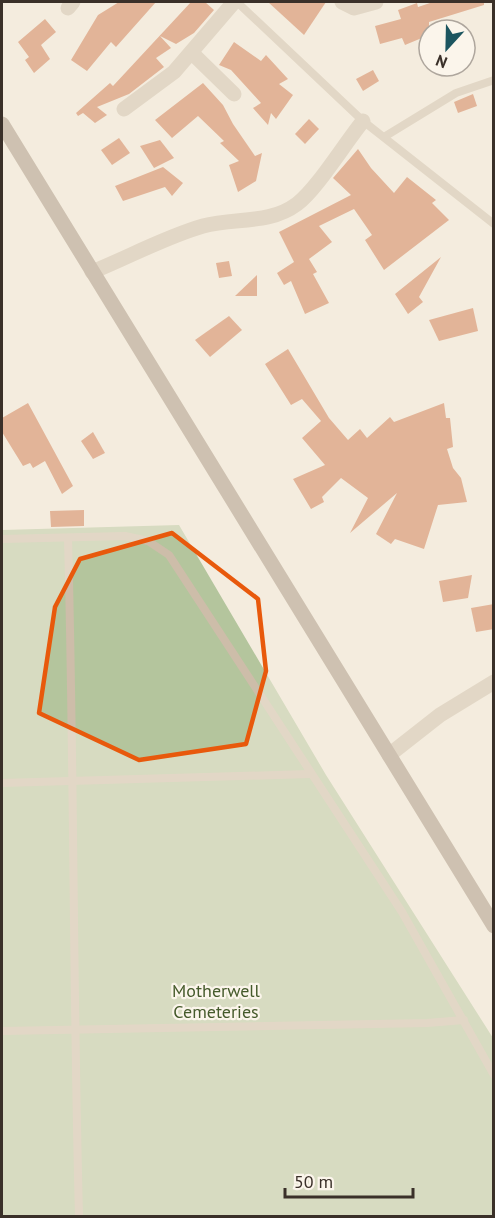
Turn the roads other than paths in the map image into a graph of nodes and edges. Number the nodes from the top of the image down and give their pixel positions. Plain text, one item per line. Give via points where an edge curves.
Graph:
1 (236, 2) edge
2 (342, 2) edge
3 (376, 2) edge
4 (192, 53) junction
5 (494, 80) edge
6 (234, 94) dead end
7 (124, 109) dead end
8 (363, 121) junction
9 (2, 124) edge
10 (384, 137) junction
11 (494, 224) edge
12 (92, 272) junction
13 (68, 538) junction
14 (2, 539) edge
15 (494, 682) edge
16 (389, 755) junction
17 (310, 774) junction
18 (75, 781) junction
19 (2, 783) edge
20 (494, 926) edge
21 (464, 1020) junction
22 (74, 1030) junction
23 (2, 1031) edge
24 (494, 1075) edge
25 (79, 1216) edge

1 - 4 street
1 - 8 lane
2 - 3 street via 354,8
4 - 6 street
4 - 7 street via 159,85
5 - 10 lane via 456,93
8 - 10 lane
8 - 12 street via 312,188 286,211 268,218 202,226
9 - 12 main road
10 - 11 lane
12 - 16 main road
13 - 14 lane
13 - 17 lane via 125,536 148,541 169,555
13 - 18 lane
15 - 16 street via 440,715
16 - 20 main road
17 - 18 lane
17 - 21 lane via 402,912
18 - 19 lane
18 - 22 lane
21 - 22 lane
21 - 24 lane
22 - 23 lane
22 - 25 lane

